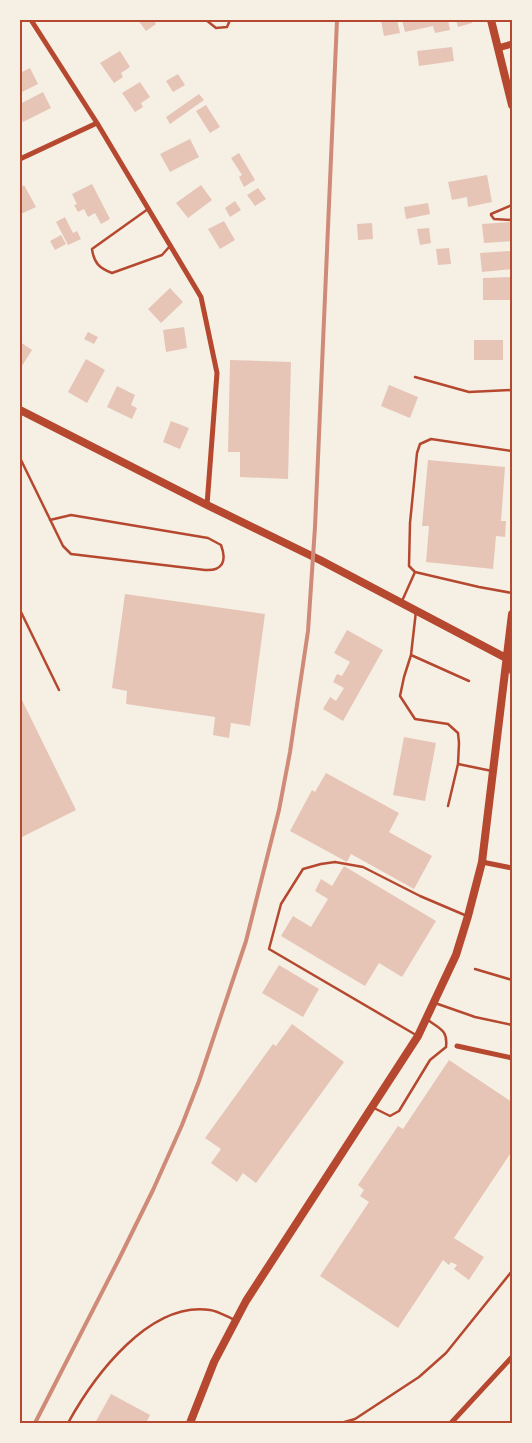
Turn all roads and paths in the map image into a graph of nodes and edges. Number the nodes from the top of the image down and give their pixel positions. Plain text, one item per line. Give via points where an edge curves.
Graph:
1 (31, 20) edge
2 (206, 20) edge
3 (230, 20) edge
4 (491, 20) edge
5 (512, 44) edge
6 (498, 48) junction
7 (512, 105) edge
8 (97, 123) junction
9 (20, 159) edge
10 (512, 205) edge
11 (148, 208) junction
12 (512, 220) edge
13 (170, 246) junction
14 (415, 377) dead end
15 (512, 390) edge
16 (20, 410) edge
17 (512, 451) edge
18 (20, 458) edge
19 (207, 505) junction
20 (50, 520) junction
21 (415, 572) junction
22 (512, 593) edge
23 (402, 602) junction
24 (20, 610) edge
25 (416, 610) junction
26 (512, 614) edge
27 (411, 655) junction
28 (506, 658) junction
29 (512, 673) edge
30 (469, 681) dead end
31 (60, 690) dead end
32 (458, 764) junction
33 (492, 770) junction
34 (448, 806) dead end
35 (482, 862) junction
36 (512, 868) edge
37 (468, 916) junction
38 (475, 969) dead end
39 (512, 980) edge
40 (434, 1002) junction
41 (427, 1018) junction
42 (512, 1025) edge
43 (418, 1036) junction
44 (457, 1046) dead end
45 (512, 1058) edge
46 (373, 1107) junction
47 (512, 1271) edge
48 (236, 1321) junction
49 (512, 1358) edge
50 (68, 1423) edge
51 (190, 1423) edge
52 (341, 1423) edge
53 (451, 1423) edge

1 - 8 street
2 - 3 lane via 216,28 227,27
4 - 6 main road
5 - 6 street
6 - 7 main road
8 - 9 street
8 - 11 street
10 - 12 lane via 491,214 494,220
11 - 13 street
11 - 13 lane via 92,249 98,265 112,273 162,255
13 - 19 street via 201,297 217,373
14 - 15 lane via 470,392
16 - 19 main road
17 - 21 lane via 431,439 420,444 410,523 410,566
18 - 20 lane
19 - 23 main road
20 - 20 lane via 71,554 205,570 219,568 223,562 222,545 208,538 71,515
21 - 22 lane
21 - 23 lane
23 - 25 main road
24 - 31 lane
25 - 27 lane
25 - 28 main road
26 - 28 main road
27 - 30 lane
27 - 32 lane via 400,696 415,719 448,724 458,733
28 - 29 street
28 - 33 main road
32 - 33 lane
32 - 34 lane
33 - 35 main road
35 - 36 street
35 - 37 main road
37 - 40 main road via 456,955
37 - 43 lane via 364,867 335,862 303,869 281,904 269,949
38 - 39 lane
40 - 41 main road
40 - 42 lane via 475,1017
41 - 43 main road
41 - 46 lane via 445,1032 446,1047 430,1060 399,1111 390,1116
43 - 46 main road
44 - 45 street
46 - 48 main road
47 - 52 lane via 446,1354 419,1377 355,1419
48 - 50 lane via 212,1310 197,1309 172,1314 155,1324 109,1363
48 - 51 main road via 214,1362
49 - 53 street

